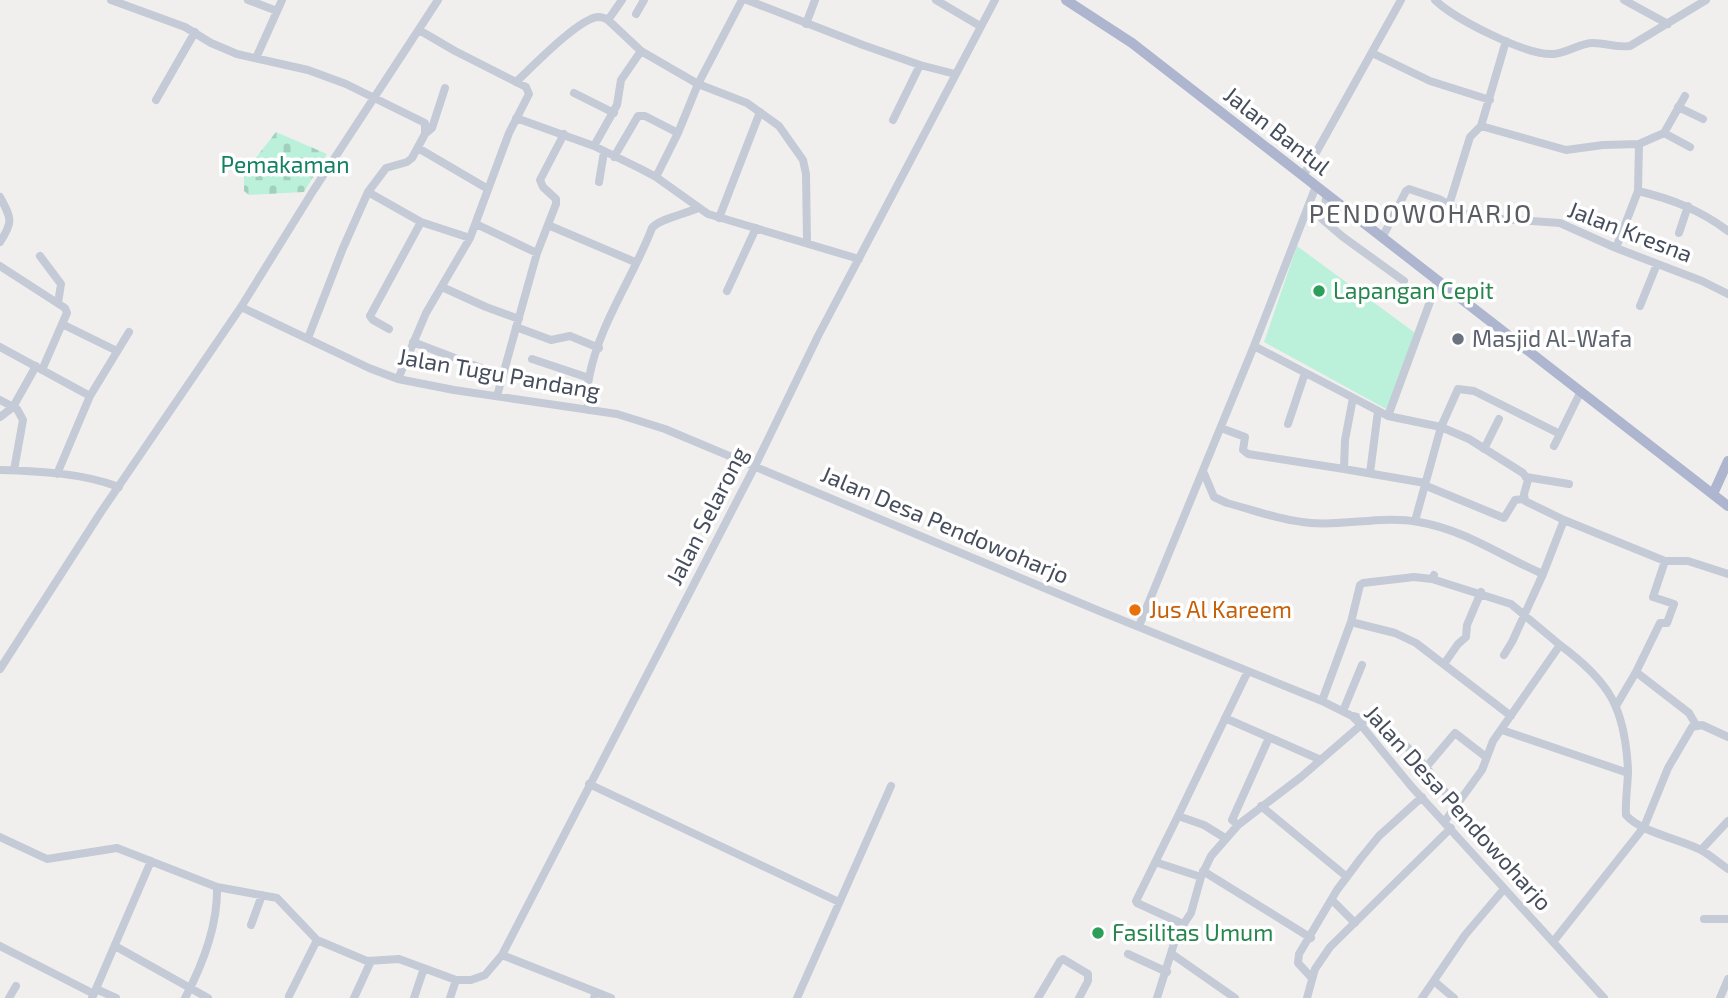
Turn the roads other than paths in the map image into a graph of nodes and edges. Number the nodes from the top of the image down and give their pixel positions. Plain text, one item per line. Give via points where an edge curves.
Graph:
1 (111, 0) edge
2 (248, 0) edge
3 (282, 0) edge
4 (438, 0) edge
5 (622, 0) edge
6 (644, 0) edge
7 (745, 0) edge
8 (815, 0) edge
9 (936, 0) edge
10 (995, 0) edge
11 (1066, 0) edge
12 (1401, 0) edge
13 (1435, 0) edge
14 (1623, 0) edge
15 (1706, 0) edge
16 (771, 4) edge
17 (277, 11) junction
18 (636, 14) dead end
19 (608, 20) junction
20 (806, 24) junction
21 (1668, 24) junction
22 (980, 26) junction
23 (419, 30) junction
24 (195, 32) junction
25 (1506, 41) junction
26 (641, 51) junction
27 (1372, 53) junction
28 (256, 58) junction
29 (920, 65) junction
30 (955, 74) junction
31 (516, 82) junction
32 (698, 84) junction
33 (445, 88) dead end
34 (574, 93) dead end
35 (1685, 96) dead end
36 (376, 97) junction
37 (156, 100) dead end
38 (1490, 100) junction
39 (1678, 107) junction
40 (760, 112) junction
41 (614, 113) junction
42 (516, 118) junction
43 (893, 120) dead end
44 (1703, 120) dead end
45 (1481, 126) junction
46 (678, 133) junction
47 (425, 134) junction
48 (564, 134) junction
49 (1664, 134) junction
50 (1639, 144) junction
51 (594, 146) junction
52 (1690, 147) dead end
53 (418, 148) junction
54 (604, 152) junction
55 (614, 157) junction
56 (1303, 176) junction
57 (656, 177) junction
58 (599, 182) dead end
59 (1316, 186) junction
60 (488, 189) junction
61 (1638, 191) junction
62 (368, 192) junction
63 (1327, 194) junction
64 (0, 197) edge
65 (1449, 205) junction
66 (1688, 206) junction
67 (698, 208) junction
68 (719, 218) junction
69 (421, 222) junction
70 (476, 224) junction
71 (548, 225) junction
72 (756, 228) junction
73 (1728, 230) edge
74 (1679, 233) dead end
75 (470, 238) junction
76 (1382, 238) junction
77 (0, 242) edge
78 (807, 242) junction
79 (1616, 248) junction
80 (537, 253) junction
81 (40, 256) dead end
82 (859, 259) junction
83 (635, 262) junction
84 (1657, 264) junction
85 (0, 266) edge
86 (1438, 280) junction
87 (1404, 281) dead end
88 (442, 287) junction
89 (727, 291) dead end
90 (1728, 294) edge
91 (58, 303) junction
92 (1640, 306) dead end
93 (241, 307) junction
94 (517, 323) junction
95 (62, 324) junction
96 (389, 328) dead end
97 (128, 332) dead end
98 (308, 338) junction
99 (413, 342) junction
100 (1254, 346) junction
101 (0, 347) edge
102 (599, 348) junction
103 (117, 351) junction
104 (532, 359) dead end
105 (39, 368) junction
106 (1305, 373) junction
107 (502, 376) junction
108 (398, 379) junction
109 (589, 379) junction
110 (1581, 391) junction
111 (90, 396) junction
112 (497, 396) junction
113 (1353, 398) junction
114 (0, 400) edge
115 (13, 407) junction
116 (588, 410) junction
117 (1378, 411) junction
118 (1388, 416) junction
119 (0, 417) edge
120 (1499, 419) dead end
121 (1287, 424) dead end
122 (1441, 427) junction
123 (1221, 428) junction
124 (1558, 433) junction
125 (1554, 446) dead end
126 (1484, 449) junction
127 (1728, 461) edge
128 (755, 466) junction
129 (1344, 469) junction
130 (0, 470) edge
131 (14, 470) junction
132 (1203, 471) junction
133 (1723, 472) junction
134 (1370, 473) junction
135 (57, 474) junction
136 (1526, 477) junction
137 (1696, 480) junction
138 (1424, 484) junction
139 (1569, 484) dead end
140 (119, 486) junction
141 (1713, 494) junction
142 (1524, 499) junction
143 (1727, 505) edge
144 (1564, 520) junction
145 (1415, 521) junction
146 (1665, 561) junction
147 (1543, 574) junction
148 (1728, 575) edge
149 (1480, 593) junction
150 (1524, 614) junction
151 (1351, 622) junction
152 (1139, 626) junction
153 (1560, 645) junction
154 (1504, 655) dead end
155 (1444, 664) junction
156 (1362, 665) dead end
157 (0, 668) edge
158 (1248, 671) junction
159 (1636, 672) junction
160 (1322, 701) junction
161 (1616, 706) junction
162 (1343, 711) junction
163 (1352, 716) junction
164 (1511, 716) junction
165 (1225, 718) junction
166 (1361, 725) junction
167 (1696, 725) junction
168 (1502, 730) junction
169 (1728, 737) edge
170 (1269, 738) junction
171 (1486, 757) junction
172 (1321, 760) junction
173 (1427, 766) junction
174 (1628, 773) junction
175 (589, 784) junction
176 (891, 786) dead end
177 (1422, 797) junction
178 (1261, 806) junction
179 (1457, 807) junction
180 (1178, 816) junction
181 (1728, 821) edge
182 (1238, 825) junction
183 (1448, 825) junction
184 (1644, 827) junction
185 (0, 837) edge
186 (1225, 838) junction
187 (1701, 850) junction
188 (151, 861) junction
189 (1155, 862) junction
190 (1728, 869) edge
191 (1202, 874) junction
192 (1347, 877) junction
193 (217, 887) junction
194 (1504, 889) junction
195 (262, 895) junction
196 (1332, 900) junction
197 (839, 902) junction
198 (1704, 919) dead end
199 (1728, 919) edge
200 (1354, 923) junction
201 (1183, 924) junction
202 (251, 925) dead end
203 (1311, 937) junction
204 (317, 940) junction
205 (1553, 942) junction
206 (0, 946) edge
207 (115, 946) junction
208 (1128, 954) dead end
209 (1172, 954) junction
210 (502, 955) junction
211 (371, 961) junction
212 (424, 968) junction
213 (1167, 972) junction
214 (1311, 977) junction
215 (1728, 979) edge
216 (456, 980) junction
217 (1435, 982) junction
218 (16, 986) dead end
219 (189, 989) junction
220 (94, 994) edge
221 (595, 995) edge
222 (289, 996) dead end
223 (9, 998) edge
224 (116, 998) edge
225 (185, 998) edge
226 (208, 998) edge
227 (354, 998) edge
228 (414, 998) edge
229 (450, 998) edge
230 (611, 998) edge
231 (797, 998) edge
232 (1038, 998) edge
233 (1079, 998) edge
234 (1157, 998) edge
235 (1235, 998) edge
236 (1307, 998) edge
237 (1422, 998) edge
238 (1454, 998) edge
239 (1604, 998) edge
240 (1720, 998) edge

1 - 24 street
2 - 17 street
3 - 17 street
4 - 23 street
5 - 19 street
6 - 18 street
7 - 16 street
7 - 32 street
8 - 20 street
9 - 22 street
10 - 22 street, Jalan Selarong
11 - 56 main road, Jalan Bantul via 1132,43
12 - 27 street
13 - 25 street
14 - 21 street
15 - 21 street
16 - 20 street
17 - 28 street
19 - 26 street
19 - 31 street via 594,18 568,34
20 - 29 street
21 - 25 street via 1626,47 1587,43 1553,54
22 - 30 street, Jalan Selarong
23 - 31 street
23 - 36 street
24 - 28 street via 222,48
24 - 37 street
25 - 38 street
26 - 32 street
26 - 41 street via 621,80
27 - 38 street via 1430,81
27 - 56 street
28 - 36 street via 308,70
29 - 30 street
29 - 43 street
30 - 82 street, Jalan Selarong
31 - 42 street via 529,94
32 - 40 street
32 - 46 street
33 - 47 street via 432,128
34 - 41 street
35 - 39 street
36 - 47 street via 422,120
36 - 93 street
38 - 45 street
39 - 44 street
39 - 49 street
40 - 68 street
40 - 78 street via 779,126 803,160
41 - 51 street
42 - 48 street
42 - 60 street
45 - 50 street via 1566,150
45 - 65 street via 1470,137
46 - 55 street via 638,116
46 - 57 street
47 - 53 street
48 - 51 street
48 - 71 street via 540,180 556,199
49 - 50 street
49 - 52 street
50 - 61 street
51 - 54 street
53 - 60 street
53 - 62 street via 410,161 383,170
54 - 55 street
54 - 58 street
55 - 57 street
56 - 59 main road, Jalan Bantul
57 - 67 street
59 - 63 main road, Jalan Bantul
59 - 100 street
60 - 70 street
61 - 66 street
61 - 79 street
62 - 69 street
62 - 98 street
63 - 76 main road, Jalan Bantul
63 - 87 street via 1322,219
64 - 77 street via 11,219
65 - 76 street, Jalan Kresna via 1408,189
65 - 79 street, Jalan Kresna via 1471,217 1560,223
66 - 73 street
66 - 74 street
67 - 68 street
67 - 83 street via 654,224
68 - 72 street
69 - 75 street
69 - 96 street via 370,316
70 - 75 street
70 - 80 street
71 - 80 street
71 - 83 street
72 - 78 street
72 - 89 street
75 - 88 street
76 - 86 main road, Jalan Bantul
78 - 82 street
79 - 84 street, Jalan Kresna
80 - 94 street
81 - 91 street via 61,284
82 - 128 street, Jalan Selarong
83 - 102 street
84 - 90 street, Jalan Kresna
84 - 92 street
85 - 91 street
86 - 110 main road, Jalan Bantul
86 - 118 street
88 - 94 street
88 - 99 street
91 - 95 street via 67,313
93 - 98 street, Jalan Tugu Pandang
93 - 140 street
94 - 102 street via 551,340 570,336
94 - 107 street
95 - 103 street
95 - 105 street
97 - 103 street
98 - 108 street, Jalan Tugu Pandang
99 - 107 street
99 - 108 street
100 - 106 street
100 - 123 street
101 - 105 street
102 - 109 street
103 - 111 street
104 - 109 street
105 - 111 street
105 - 115 street
106 - 113 street
106 - 121 street
107 - 112 street
108 - 112 street, Jalan Tugu Pandang
109 - 116 street
110 - 124 street
110 - 137 main road, Jalan Bantul
111 - 135 street
112 - 116 street, Jalan Tugu Pandang
113 - 117 street
113 - 129 street
114 - 115 street
115 - 119 street
115 - 131 street via 23,420
116 - 128 street, Jalan Tugu Pandang via 640,420
117 - 118 street
117 - 134 street
118 - 122 street
120 - 126 street
122 - 124 street via 1460,387
122 - 126 street
122 - 138 street
123 - 129 street via 1245,436 1243,450 1248,454
123 - 132 street
124 - 125 street
126 - 136 street
127 - 133 main road
128 - 152 street, Jalan Desa Pendowoharjo
128 - 175 street, Jalan Selarong
129 - 134 street
130 - 131 street
131 - 135 street
132 - 145 street via 1217,499 1294,520
132 - 152 street
133 - 137 main road via 1712,482
133 - 141 main road
133 - 143 main road via 1721,485
134 - 138 street
135 - 140 street
136 - 139 street
136 - 142 street
137 - 141 main road, Jalan Bantul
138 - 142 street via 1504,518 1516,500
138 - 145 street
140 - 157 street
141 - 143 main road, Jalan Bantul
142 - 144 street
144 - 146 street
144 - 147 street
145 - 147 street via 1466,535
146 - 148 street via 1688,561
146 - 159 street via 1653,597 1674,604
147 - 150 street
149 - 150 street
149 - 151 street via 1433,577 1363,583
149 - 155 street via 1466,637
150 - 153 street
150 - 154 street
151 - 155 street via 1405,637
151 - 160 street
152 - 158 street, Jalan Desa Pendowoharjo
153 - 161 street via 1600,678
153 - 164 street
155 - 164 street
156 - 162 street
158 - 160 street, Jalan Desa Pendowoharjo
158 - 165 street
159 - 161 street
159 - 167 street via 1689,713
160 - 162 street, Jalan Desa Pendowoharjo
161 - 174 street
162 - 163 street, Jalan Desa Pendowoharjo
163 - 166 street, Jalan Desa Pendowoharjo
163 - 173 street via 1388,730
164 - 168 street
165 - 170 street
165 - 180 street
166 - 172 street
166 - 177 street, Jalan Desa Pendowoharjo
167 - 169 street
167 - 184 street via 1668,768
168 - 171 street
168 - 174 street
170 - 172 street
170 - 182 street via 1232,820
171 - 173 street via 1455,733
171 - 179 street
172 - 178 street
173 - 179 street
174 - 184 street via 1626,815
175 - 197 street
175 - 210 street, Jalan Selarong
176 - 197 street
177 - 183 street, Jalan Desa Pendowoharjo
177 - 192 street via 1379,836
178 - 182 street
178 - 192 street
179 - 183 street
180 - 186 street
180 - 189 street
181 - 187 street
182 - 186 street
183 - 194 street, Jalan Desa Pendowoharjo
183 - 200 street
184 - 187 street
184 - 205 street
185 - 188 street via 47,859 117,848
186 - 191 street
187 - 190 street
188 - 193 street
188 - 207 street
189 - 191 street
189 - 201 street via 1136,902
191 - 201 street
191 - 203 street
192 - 196 street
193 - 195 street
193 - 219 street via 214,923
194 - 205 street, Jalan Desa Pendowoharjo
194 - 217 street via 1465,935
195 - 202 street
195 - 204 street via 282,901
196 - 200 street
196 - 203 street
197 - 231 street
198 - 199 street
200 - 214 street via 1324,954
201 - 209 street
203 - 214 street via 1298,958
204 - 211 street
204 - 222 street
205 - 239 street, Jalan Desa Pendowoharjo
206 - 220 street
207 - 219 street
207 - 220 street
208 - 213 street
209 - 213 street
209 - 235 street
210 - 216 street via 485,975
210 - 221 street
211 - 212 street via 391,958
211 - 227 street
212 - 216 street
212 - 228 street
213 - 234 street
214 - 236 street
215 - 240 street
216 - 229 street
217 - 237 street
217 - 238 street
218 - 223 street
219 - 225 street
219 - 226 street
220 - 224 street
221 - 230 street
232 - 233 street via 1063,959 1088,974

